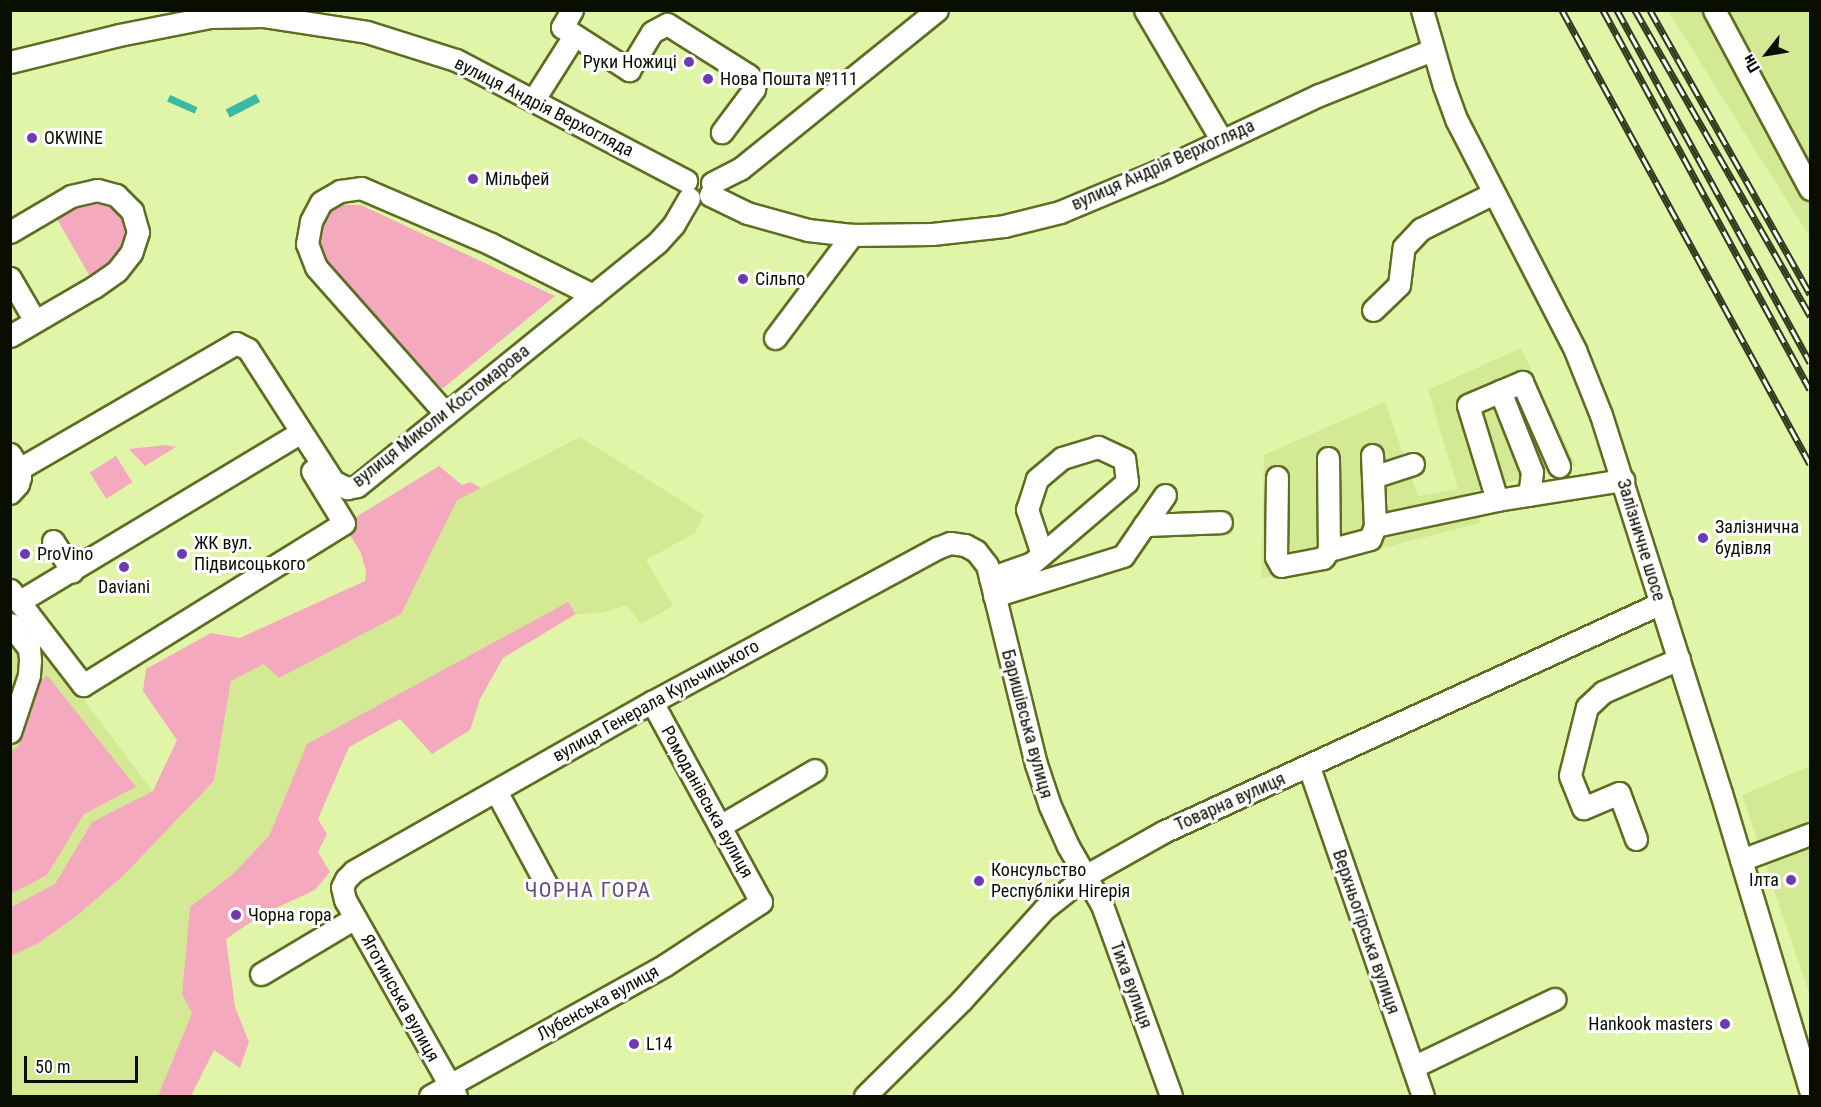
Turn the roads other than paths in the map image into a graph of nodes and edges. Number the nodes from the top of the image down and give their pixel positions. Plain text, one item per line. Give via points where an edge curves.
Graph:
1 (572, 10) edge
2 (937, 10) edge
3 (1145, 10) edge
4 (1422, 10) edge
5 (1714, 10) edge
6 (209, 13) edge
7 (574, 36) junction
8 (1432, 51) junction
9 (10, 62) edge
10 (534, 99) junction
11 (722, 132) dead end
12 (1221, 139) junction
13 (699, 189) junction
14 (1810, 189) edge
15 (1494, 193) junction
16 (10, 232) edge
17 (852, 235) junction
18 (10, 278) edge
19 (593, 295) junction
20 (1373, 310) dead end
21 (35, 321) junction
22 (10, 336) edge
23 (775, 338) dead end
24 (1500, 392) junction
25 (446, 414) junction
26 (296, 435) junction
27 (1372, 455) dead end
28 (1328, 458) dead end
29 (15, 461) edge
30 (1413, 464) dead end
31 (1559, 466) dead end
32 (1277, 477) dead end
33 (1373, 477) junction
34 (1623, 480) junction
35 (10, 493) edge
36 (1165, 495) dead end
37 (1529, 495) junction
38 (1497, 500) junction
39 (1221, 522) dead end
40 (1144, 525) junction
41 (1375, 526) junction
42 (53, 541) dead end
43 (1329, 550) junction
44 (1042, 554) junction
45 (72, 571) junction
46 (990, 580) junction
47 (15, 595) edge
48 (1661, 603) junction
49 (10, 624) edge
50 (1678, 659) junction
51 (652, 702) junction
52 (10, 732) edge
53 (1309, 767) junction
54 (815, 770) dead end
55 (496, 791) junction
56 (720, 826) junction
57 (1810, 834) edge
58 (1636, 839) dead end
59 (1741, 860) junction
60 (1087, 875) junction
61 (546, 884) dead end
62 (761, 902) joint
63 (350, 909) junction
64 (261, 974) dead end
65 (1554, 999) dead end
66 (1413, 1067) junction
67 (1810, 1090) edge
68 (452, 1091) edge
69 (870, 1095) edge
70 (430, 1096) edge
71 (1171, 1096) edge
72 (1423, 1096) edge

1 - 7 street via 562,27
2 - 13 street via 740,169
3 - 12 street
4 - 8 street, Залізничне шосе
5 - 14 street
6 - 9 street, вулиця Андрія Верхогляда
6 - 10 street, вулиця Андрія Верхогляда via 264,16 367,32 456,60
7 - 10 street
7 - 11 street via 628,70 652,32 667,24 748,75 754,89
8 - 12 street, вулиця Андрія Верхогляда
8 - 15 street, Залізничне шосе via 1457,121
10 - 13 street, вулиця Андрія Верхогляда
12 - 17 street, вулиця Андрія Верхогляда via 1158,171 1060,212 1004,226 932,234
13 - 17 street, вулиця Андрія Верхогляда via 747,213 808,230
13 - 19 street, вулиця Миколи Костомарова via 658,242
15 - 20 street via 1422,229 1404,247 1399,285
15 - 34 street, Залізничне шосе via 1575,350
16 - 21 street via 71,196 96,190 116,195 132,211 138,232 131,253 117,271
17 - 23 street
18 - 21 street
19 - 25 street, вулиця Миколи Костомарова
19 - 25 street via 491,244 361,188 340,191 321,202 311,221 307,244 316,267
21 - 22 street
24 - 31 street via 1522,382
24 - 37 street via 1532,472
24 - 38 street via 1468,405
25 - 26 street, вулиця Миколи Костомарова via 357,486 348,488 333,481
26 - 29 street, вулиця Миколи Костомарова via 248,349 236,343
26 - 45 street
26 - 47 street via 344,523 83,685
27 - 33 street
28 - 43 street
29 - 35 street, вулиця Миколи Костомарова via 18,484
30 - 33 street
32 - 43 street via 1276,557 1281,566 1323,558
33 - 41 street
34 - 37 street
34 - 48 street, Залізничне шосе
36 - 40 street
37 - 38 street
38 - 41 street
39 - 40 street
40 - 46 street via 1124,556
41 - 43 street via 1370,538
42 - 45 street
44 - 44 street via 1127,482 1124,459 1098,447 1062,458 1037,479 1027,509
44 - 46 street via 1032,563
45 - 47 street
46 - 51 street, вулиця Генерала Кульчицького via 976,551 950,543
46 - 60 street, Баришівська вулиця via 1039,774 1068,846
48 - 50 street, Залізничне шосе
48 - 53 street, Товарна вулиця
49 - 52 street via 29,648 30,660 29,675
50 - 58 street via 1603,692 1587,707 1570,775 1583,808 1619,794
50 - 59 street, Залізничне шосе
51 - 55 street, вулиця Генерала Кульчицького
51 - 56 street, Ромоданівська вулиця
53 - 60 street, Товарна вулиця via 1163,832
53 - 66 street, Верхньогірська вулиця
54 - 56 street
55 - 61 street
55 - 63 street, вулиця Генерала Кульчицького via 354,872 342,887
56 - 62 street, Ромоданівська вулиця
57 - 59 street
59 - 67 street, Залізничне шосе
60 - 69 street, Товарна вулиця via 1044,909
60 - 71 street, Тиха вулиця via 1102,905
62 - 68 street, Лубенська вулиця via 665,965
63 - 64 street
63 - 68 street, Яготинська вулиця
65 - 66 street
66 - 72 street, Верхньогірська вулиця
68 - 70 street, Лубенська вулиця

